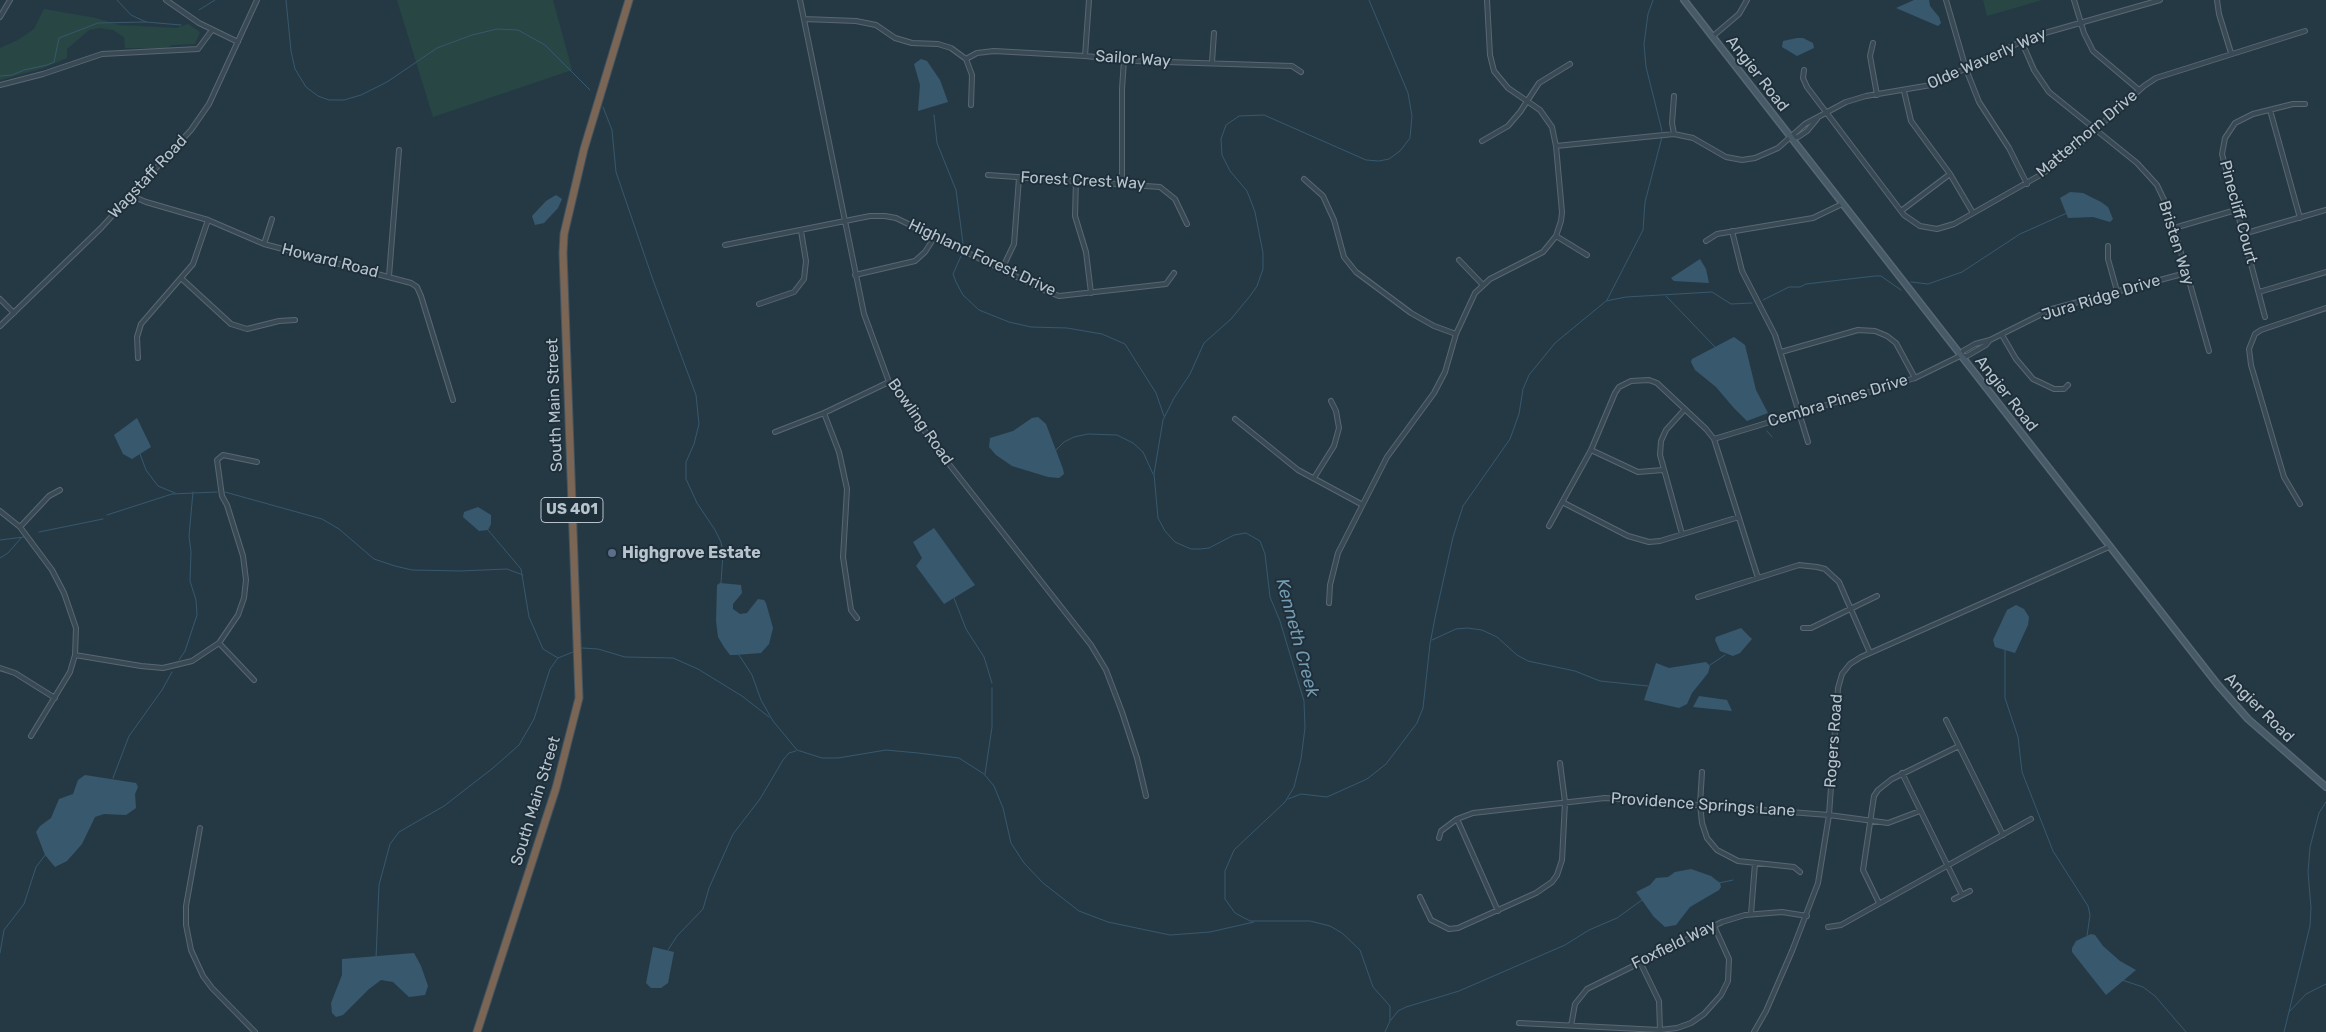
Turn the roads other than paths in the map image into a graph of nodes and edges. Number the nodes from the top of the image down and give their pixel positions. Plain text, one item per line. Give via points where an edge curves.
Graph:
1 (10, 0) edge
2 (166, 0) edge
3 (257, 0) edge
4 (629, 0) edge
5 (800, 0) edge
6 (1089, 0) edge
7 (1487, 0) edge
8 (1684, 0) edge
9 (1747, 0) edge
10 (1946, 0) edge
11 (2074, 0) edge
12 (2160, 0) edge
13 (2217, 0) edge
14 (0, 17) edge
15 (804, 19) junction
16 (2080, 22) junction
17 (212, 30) junction
18 (2305, 31) dead end
19 (1214, 33) dead end
20 (1712, 37) junction
21 (2021, 40) junction
22 (238, 42) junction
23 (1873, 43) dead end
24 (2231, 53) junction
25 (1085, 56) junction
26 (966, 59) junction
27 (1124, 60) junction
28 (1212, 62) junction
29 (1570, 64) dead end
30 (1966, 69) junction
31 (1804, 70) dead end
32 (1301, 72) dead end
33 (0, 85) edge
34 (2139, 90) junction
35 (1904, 91) junction
36 (1877, 95) junction
37 (1674, 96) dead end
38 (1528, 100) junction
39 (2305, 104) dead end
40 (972, 105) dead end
41 (2270, 110) junction
42 (1826, 112) junction
43 (2094, 130) junction
44 (1674, 134) junction
45 (1791, 138) junction
46 (1482, 141) dead end
47 (1556, 146) junction
48 (399, 150) dead end
49 (1950, 174) junction
50 (988, 175) dead end
51 (1019, 178) junction
52 (1304, 179) dead end
53 (1076, 180) junction
54 (1122, 183) junction
55 (2027, 184) junction
56 (132, 196) junction
57 (1842, 204) junction
58 (2236, 210) junction
59 (2326, 210) edge
60 (1901, 211) junction
61 (1972, 214) junction
62 (2300, 218) junction
63 (272, 219) dead end
64 (208, 220) junction
65 (845, 222) junction
66 (1187, 224) dead end
67 (2174, 228) junction
68 (802, 230) junction
69 (1732, 231) junction
70 (2243, 234) junction
71 (1556, 236) junction
72 (934, 238) junction
73 (1706, 241) dead end
74 (264, 244) junction
75 (725, 245) dead end
76 (2108, 246) dead end
77 (1587, 255) dead end
78 (1459, 260) dead end
79 (1002, 269) junction
80 (2326, 272) edge
81 (2186, 273) junction
82 (1174, 274) dead end
83 (855, 275) junction
84 (389, 276) junction
85 (181, 278) junction
86 (1482, 284) junction
87 (2117, 291) junction
88 (2259, 292) junction
89 (1091, 293) junction
90 (0, 298) edge
91 (759, 304) dead end
92 (2326, 308) edge
93 (14, 313) junction
94 (2265, 317) dead end
95 (295, 320) dead end
96 (0, 326) edge
97 (1456, 334) junction
98 (2002, 334) junction
99 (2209, 351) dead end
100 (1781, 352) junction
101 (1960, 356) junction
102 (138, 358) dead end
103 (1915, 378) junction
104 (889, 382) junction
105 (2068, 386) dead end
106 (453, 400) dead end
107 (1331, 401) dead end
108 (1685, 409) junction
109 (824, 413) junction
110 (1799, 413) junction
111 (1235, 419) dead end
112 (775, 432) dead end
113 (1714, 439) junction
114 (1808, 442) dead end
115 (1590, 450) junction
116 (257, 462) dead end
117 (1663, 470) junction
118 (1314, 478) junction
119 (60, 490) dead end
120 (1562, 502) junction
121 (1362, 504) junction
122 (2300, 504) dead end
123 (0, 511) edge
124 (1739, 517) junction
125 (1549, 526) dead end
126 (20, 527) junction
127 (1682, 534) junction
128 (2109, 547) junction
129 (1758, 578) junction
130 (1877, 596) dead end
131 (1698, 597) dead end
132 (1329, 603) dead end
133 (1850, 608) junction
134 (857, 618) dead end
135 (1802, 628) dead end
136 (219, 643) junction
137 (1870, 653) junction
138 (75, 655) junction
139 (0, 668) edge
140 (254, 680) dead end
141 (55, 698) junction
142 (1946, 720) dead end
143 (31, 736) dead end
144 (1959, 746) junction
145 (1560, 763) dead end
146 (1702, 772) dead end
147 (1902, 773) junction
148 (2326, 787) edge
149 (1146, 796) dead end
150 (1565, 802) junction
151 (1700, 804) junction
152 (1920, 811) junction
153 (1829, 814) junction
154 (1456, 819) junction
155 (2031, 819) dead end
156 (1869, 821) junction
157 (200, 828) dead end
158 (2003, 835) junction
159 (1439, 838) dead end
160 (1755, 863) junction
161 (1947, 866) junction
162 (1800, 872) dead end
163 (1970, 891) dead end
164 (1962, 895) junction
165 (1420, 897) dead end
166 (1954, 899) dead end
167 (1879, 903) junction
168 (1498, 910) junction
169 (1751, 914) junction
170 (1807, 916) junction
171 (1714, 926) junction
172 (1828, 927) dead end
173 (1640, 962) junction
174 (1519, 1023) dead end
175 (1571, 1026) junction
176 (1660, 1030) junction
177 (255, 1032) edge
178 (477, 1032) edge
179 (1754, 1032) edge

1 - 14 street
2 - 17 street
3 - 22 street, Wagstaff Road
4 - 178 highway, South Main Street / US 401 via 584,149 564,234 579,698 556,788
5 - 15 street, Bowling Road
6 - 25 street
7 - 38 street via 1494,71 1508,88
8 - 20 street, Angier Road
9 - 20 street via 1739,14
10 - 30 street
11 - 16 street
12 - 16 street, Olde Waverly Way
13 - 24 street
15 - 26 street via 856,20 876,25 895,38 951,48
15 - 65 street, Bowling Road
16 - 21 street, Olde Waverly Way
16 - 34 street via 2086,40 2098,57
17 - 22 street
17 - 33 street via 198,49 102,54
18 - 24 street, Matterhorn Drive
19 - 28 street
20 - 45 street, Angier Road
21 - 30 street, Olde Waverly Way
21 - 43 street, Bristen Way via 2045,88
22 - 56 street, Wagstaff Road via 209,104
23 - 36 street via 1870,56
24 - 34 street, Matterhorn Drive via 2166,73
25 - 26 street, Sailor Way via 994,50
25 - 27 street, Sailor Way
26 - 40 street via 972,75
27 - 28 street, Sailor Way
27 - 54 street
28 - 32 street, Sailor Way via 1292,66
29 - 38 street via 1544,78
30 - 35 street, Olde Waverly Way via 1937,83
30 - 55 street via 1984,110 2009,148
31 - 42 street, Matterhorn Drive via 1805,84
34 - 43 street, Matterhorn Drive
35 - 36 street, Olde Waverly Way
35 - 49 street via 1911,121
36 - 42 street, Olde Waverly Way via 1851,100
37 - 44 street
38 - 46 street via 1508,126
38 - 47 street via 1550,122
39 - 41 street, Pinecliff Court
41 - 58 street, Pinecliff Court via 2235,123 2225,138 2222,154
41 - 62 street
42 - 45 street, Olde Waverly Way via 1807,131
42 - 60 street, Matterhorn Drive
43 - 55 street, Matterhorn Drive via 2062,160
43 - 67 street, Bristen Way via 2147,173 2162,195
44 - 45 street, Olde Waverly Way via 1693,138 1726,157 1742,160 1765,155
44 - 47 street
45 - 57 street, Angier Road
47 - 71 street via 1562,212
48 - 84 street
49 - 60 street
49 - 61 street
50 - 51 street, Forest Crest Way
51 - 53 street, Forest Crest Way
51 - 79 street via 1014,244
52 - 97 street via 1323,196 1344,256 1356,272 1411,313
53 - 54 street, Forest Crest Way
53 - 89 street via 1075,216 1086,252
54 - 66 street, Forest Crest Way via 1160,187 1175,199
55 - 61 street, Matterhorn Drive
56 - 64 street, Howard Road
56 - 93 street, Wagstaff Road
57 - 69 street via 1809,219
57 - 101 street, Angier Road
58 - 67 street
58 - 70 street, Pinecliff Court
59 - 62 street
60 - 61 street, Matterhorn Drive via 1916,224 1933,229 1950,226
62 - 70 street
63 - 74 street
64 - 74 street, Howard Road
64 - 85 street via 197,256
65 - 68 street, Highland Forest Drive
65 - 72 street, Highland Forest Drive via 870,216 896,218
65 - 83 street, Bowling Road
67 - 81 street, Bristen Way
68 - 75 street, Highland Forest Drive
68 - 91 street via 806,261 804,279 794,292
69 - 73 street via 1715,234
69 - 100 street via 1742,271
70 - 88 street, Pinecliff Court
71 - 77 street
71 - 86 street via 1536,257
72 - 79 street, Highland Forest Drive
72 - 83 street via 915,261
74 - 84 street, Howard Road
76 - 87 street via 2108,259
78 - 86 street
79 - 89 street, Highland Forest Drive via 1059,296
80 - 88 street
81 - 87 street, Jura Ridge Drive
81 - 99 street, Bristen Way
82 - 89 street, Highland Forest Drive via 1166,284
83 - 104 street, Bowling Road via 864,314
84 - 106 street, Howard Road via 417,287
85 - 95 street via 231,324 247,329 279,320
85 - 102 street via 141,324 137,337
86 - 97 street via 1471,299
87 - 98 street, Jura Ridge Drive via 2052,309
88 - 94 street, Pinecliff Court
90 - 93 street
92 - 122 street via 2261,330 2255,334 2249,349 2284,477
93 - 96 street, Wagstaff Road
97 - 121 street via 1445,372 1434,393 1387,457
98 - 101 street, Jura Ridge Drive via 1967,356
98 - 105 street via 2033,380 2054,389
100 - 103 street via 1858,330 1875,331 1896,344
100 - 110 street
101 - 103 street, Cembra Pines Drive
101 - 128 street, Angier Road
103 - 110 street, Cembra Pines Drive
104 - 109 street
104 - 149 street, Bowling Road via 1091,645 1106,670 1122,712 1138,758
107 - 118 street via 1338,428 1334,446
108 - 113 street
108 - 115 street via 1657,383 1631,380 1615,393
108 - 117 street via 1666,430 1661,441
109 - 112 street
109 - 134 street via 839,452 847,489 843,557 851,610
110 - 113 street, Cembra Pines Drive
110 - 114 street
111 - 118 street via 1298,470
113 - 124 street
115 - 117 street via 1638,472
115 - 120 street
116 - 136 street via 223,455 217,460 222,496 243,556 246,580 238,615
117 - 127 street
118 - 121 street
119 - 126 street via 49,496
120 - 125 street
120 - 127 street via 1641,541 1660,541
121 - 132 street via 1338,553
123 - 126 street
124 - 127 street
124 - 129 street
126 - 138 street via 48,564 64,593 76,628
128 - 137 street, Rogers Road
128 - 148 street, Angier Road via 2238,708
129 - 131 street
129 - 133 street via 1799,565 1825,569 1839,582
130 - 133 street
133 - 135 street via 1811,628
133 - 137 street
136 - 138 street via 192,661 163,668
136 - 140 street
137 - 153 street, Rogers Road via 1850,664 1842,674 1838,688
138 - 141 street via 70,672
139 - 141 street via 15,673
141 - 143 street
142 - 144 street
144 - 147 street
144 - 158 street
145 - 150 street
146 - 151 street
147 - 152 street
147 - 156 street via 1878,790
150 - 151 street, Providence Springs Lane via 1621,798
150 - 154 street, Providence Springs Lane via 1479,812
150 - 168 street via 1562,860 1557,875 1545,888
151 - 153 street, Providence Springs Lane
151 - 160 street via 1702,823 1712,844 1731,858
152 - 156 street, Providence Springs Lane via 1894,822
152 - 161 street
153 - 156 street, Providence Springs Lane
153 - 170 street, Rogers Road via 1818,883
154 - 159 street via 1441,831
154 - 168 street
155 - 158 street
156 - 167 street via 1863,870
157 - 177 street via 186,906 191,950 212,988
158 - 161 street
160 - 162 street via 1794,868
160 - 169 street
161 - 164 street
161 - 167 street
163 - 164 street
164 - 166 street
165 - 168 street via 1431,920 1449,929
167 - 172 street via 1841,925
169 - 170 street, Foxfield Way via 1788,912
169 - 171 street, Foxfield Way
170 - 179 street, Rogers Road
171 - 173 street, Foxfield Way
171 - 176 street via 1729,960 1730,973 1725,987 1698,1018 1677,1028
173 - 175 street, Foxfield Way via 1581,994 1573,1009
173 - 176 street via 1659,1001
174 - 175 street
175 - 176 street

